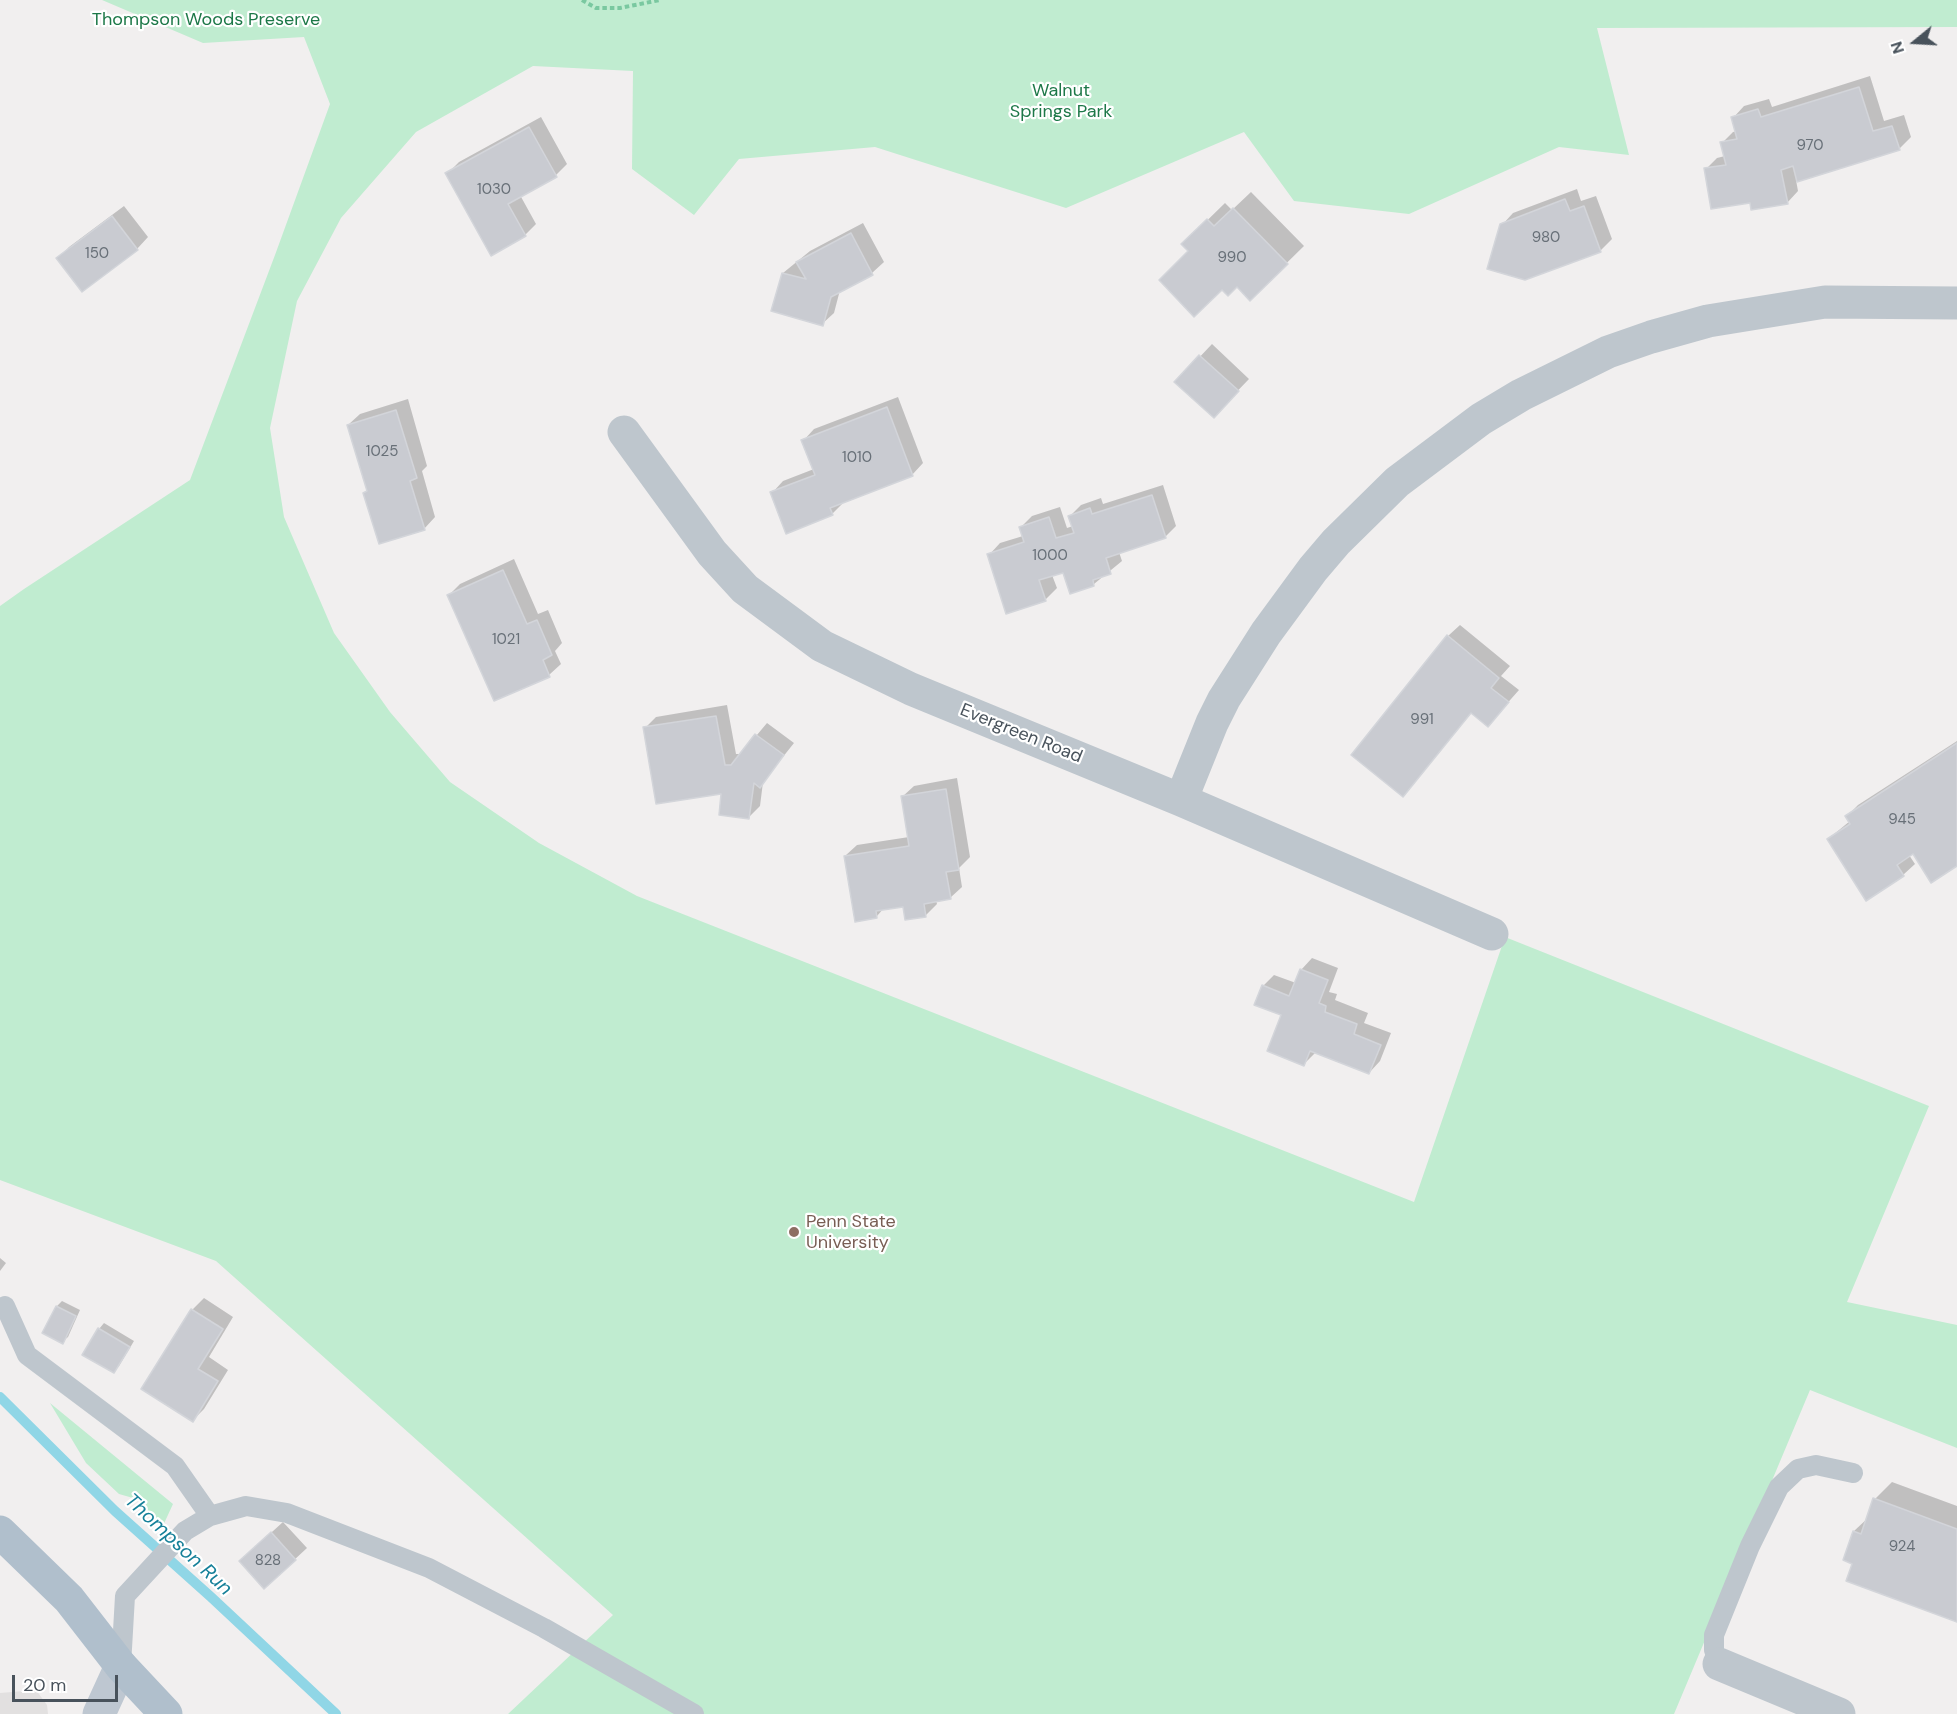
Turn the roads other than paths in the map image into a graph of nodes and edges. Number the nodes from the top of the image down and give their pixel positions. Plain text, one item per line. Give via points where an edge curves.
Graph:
1 (1957, 303) edge
2 (624, 432) dead end
3 (1181, 800) junction
4 (1492, 934) dead end
5 (5, 1306) dead end
6 (1853, 1473) dead end
7 (210, 1516) junction
8 (0, 1532) edge
9 (1719, 1664) joint
10 (121, 1666) junction
11 (99, 1714) edge
12 (166, 1714) edge
13 (694, 1714) edge
14 (1839, 1714) edge

1 - 3 street via 1825,302 1708,321 1608,352 1480,419 1397,482 1313,569 1224,699
2 - 3 street, Evergreen Road via 712,554 745,589 822,646 910,689
3 - 4 street, Evergreen Road
5 - 7 lane via 27,1355 175,1466
6 - 9 lane via 1815,1465 1798,1469 1779,1487 1714,1635
7 - 10 lane via 185,1531 125,1596
7 - 13 lane via 246,1506 287,1513 429,1568
8 - 10 main road via 69,1599
9 - 14 street
10 - 11 street
10 - 12 main road

